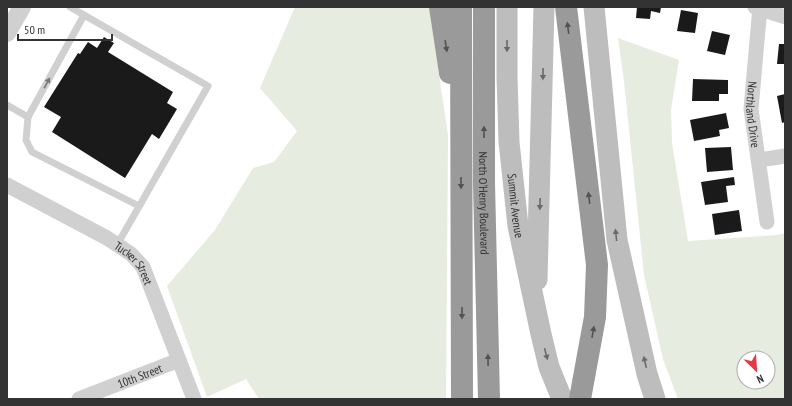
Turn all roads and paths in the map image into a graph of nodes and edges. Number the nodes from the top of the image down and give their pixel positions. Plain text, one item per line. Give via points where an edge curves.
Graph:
1 (22, 7) edge
2 (70, 7) edge
3 (440, 7) edge
4 (461, 7) edge
5 (484, 7) edge
6 (507, 7) edge
7 (544, 7) edge
8 (566, 7) edge
9 (582, 7) edge
10 (594, 7) edge
11 (758, 8) edge
12 (84, 15) junction
13 (785, 16) edge
14 (7, 33) edge
15 (7, 106) edge
16 (28, 117) junction
17 (605, 118) junction
18 (461, 144) junction
19 (785, 156) edge
20 (759, 160) junction
21 (7, 185) edge
22 (139, 206) junction
23 (767, 222) dead end
24 (117, 245) junction
25 (541, 334) junction
26 (178, 360) junction
27 (582, 392) edge
28 (79, 399) edge
29 (194, 399) edge
30 (462, 399) edge
31 (489, 399) edge
32 (562, 399) edge
33 (655, 399) edge

1 - 14 street
2 - 12 lane
3 -> 18 highway
4 - 18 highway, North O'Henry Boulevard
31 -> 5 highway, North O'Henry Boulevard via 484,183
6 -> 25 main road, Summit Avenue via 508,142 518,226
7 -> 25 main road via 537,275
27 -> 8 highway via 595,317 597,265
9 - 17 main road via 594,91
10 - 17 main road
11 - 13 street
11 - 20 street, Northland Drive via 751,109
16 -> 12 lane
12 - 22 lane via 208,86
15 - 16 lane
16 - 22 lane via 26,140 32,152
33 -> 17 main road via 617,240
18 -> 30 highway, North O'Henry Boulevard
19 - 20 street
20 - 23 street, Northland Drive
21 - 24 street, Tucker Street
22 - 24 lane
24 - 26 street, Tucker Street via 131,254 143,267
25 -> 32 main road, Summit Avenue via 549,366
26 - 28 street, 10th Street
26 - 29 street, Tucker Street

